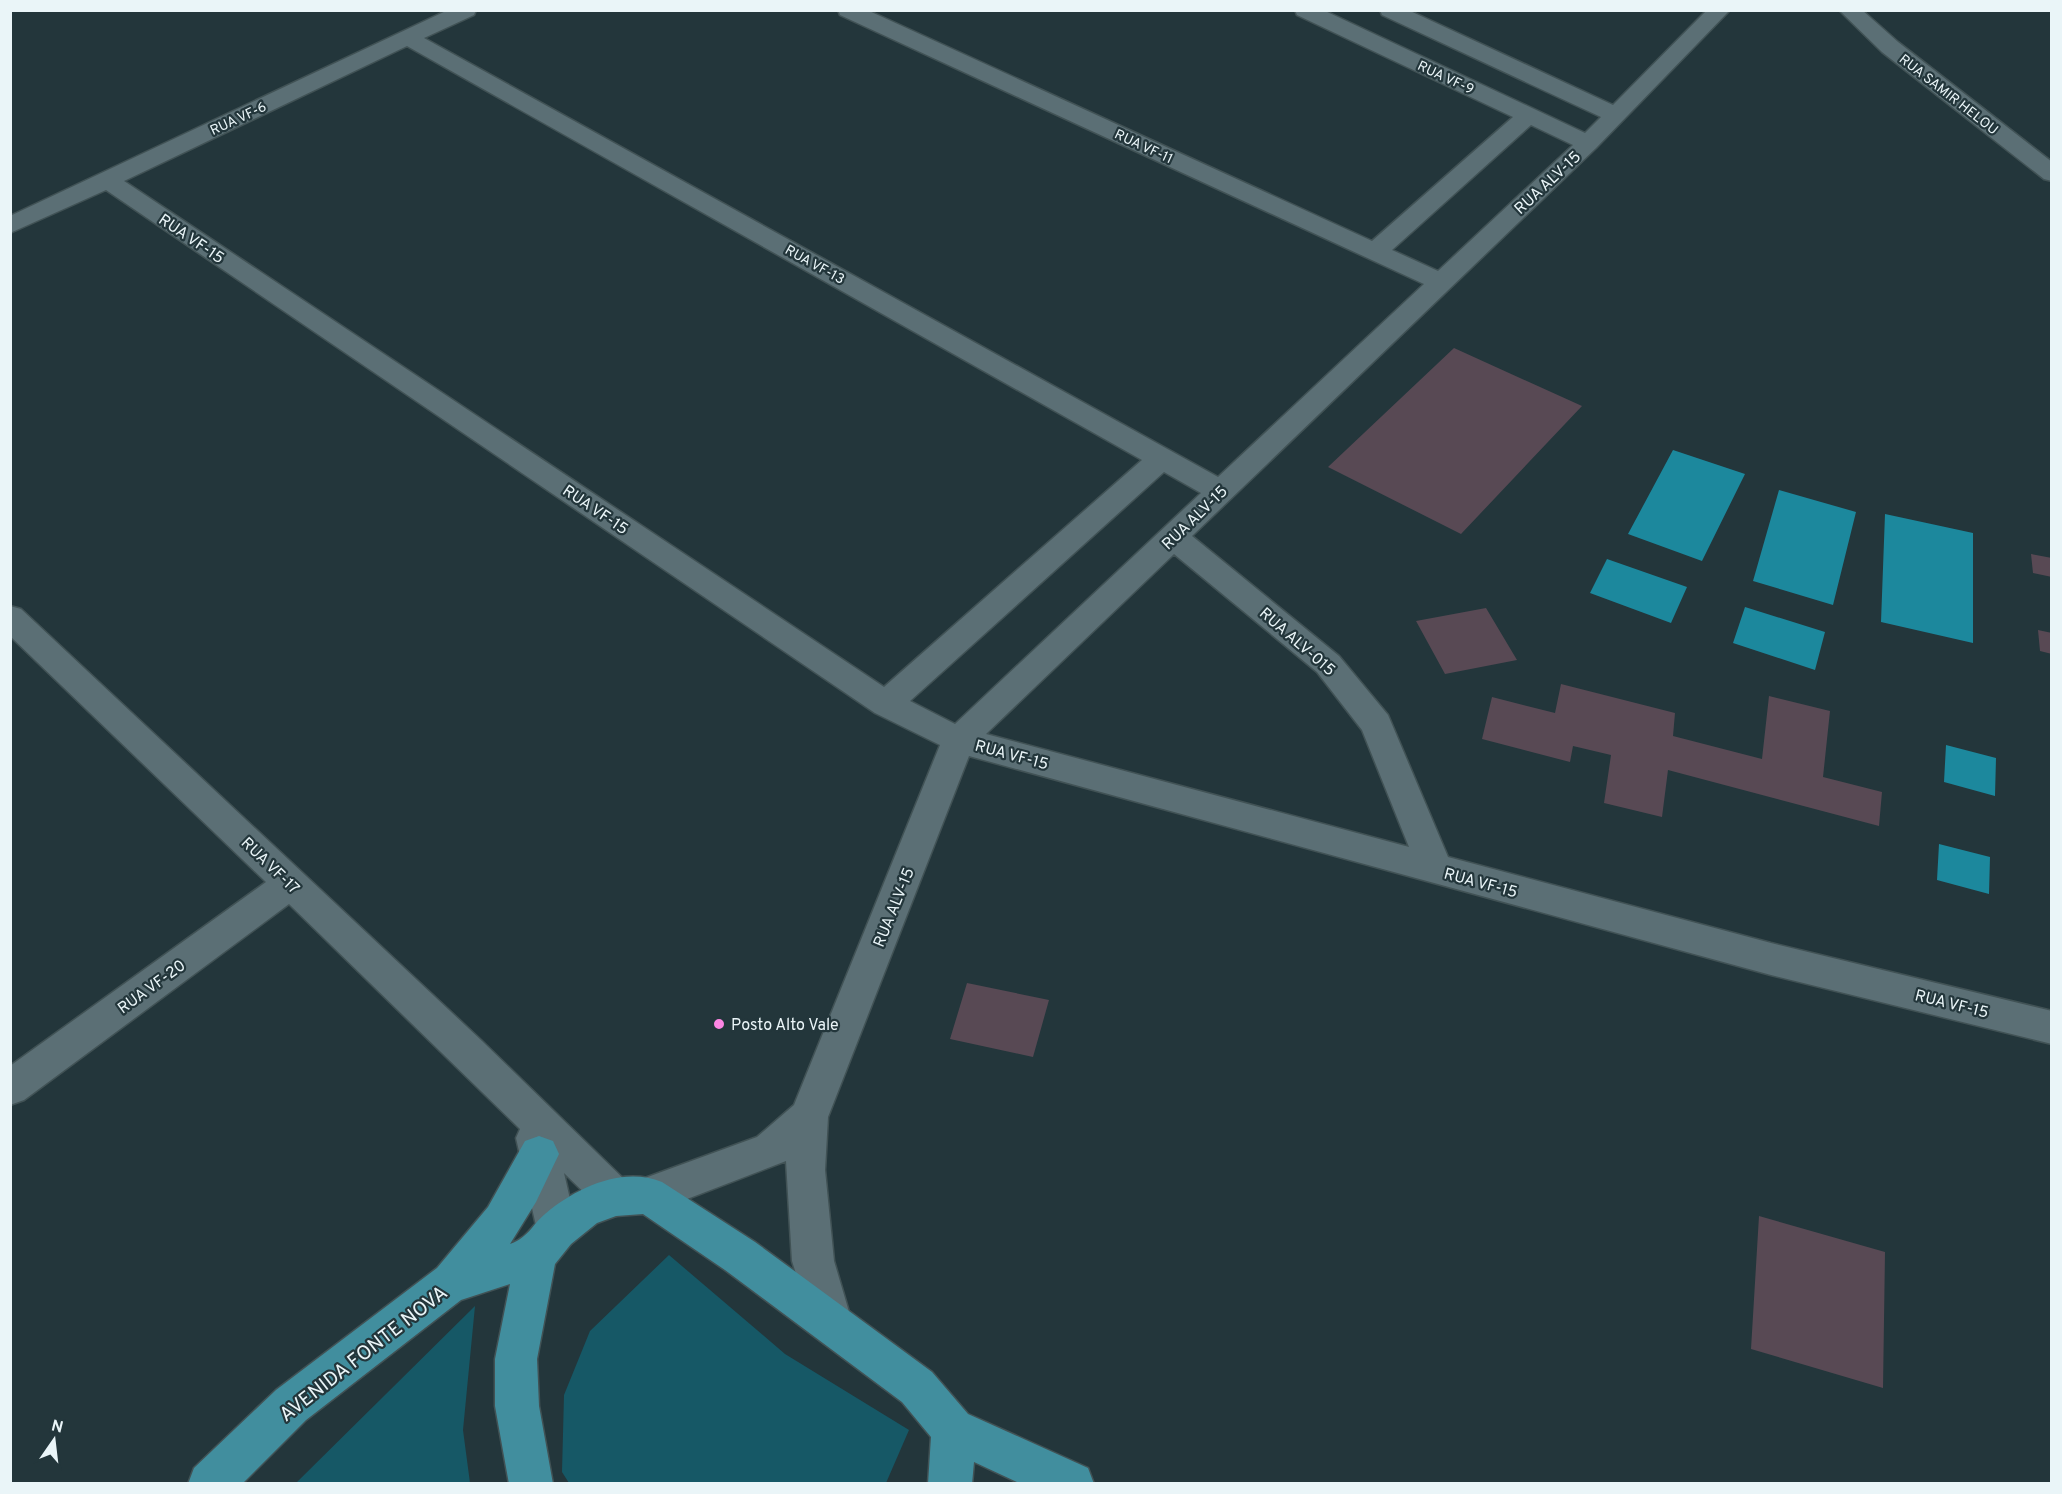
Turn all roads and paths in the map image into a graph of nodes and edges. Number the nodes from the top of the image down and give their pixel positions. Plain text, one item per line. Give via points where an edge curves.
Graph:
1 (466, 10) edge
2 (848, 10) edge
3 (1305, 10) edge
4 (1390, 10) edge
5 (1720, 10) edge
6 (1849, 10) edge
7 (408, 38) junction
8 (1529, 115) junction
9 (1616, 116) junction
10 (1588, 143) junction
11 (2052, 174) edge
12 (107, 180) junction
13 (10, 226) edge
14 (1375, 252) junction
15 (1441, 282) junction
16 (1162, 458) junction
17 (1221, 491) junction
18 (1173, 537) junction
19 (14, 625) edge
20 (886, 704) junction
21 (959, 740) junction
22 (1435, 869) junction
23 (291, 883) junction
24 (2052, 1028) edge
25 (10, 1088) edge
26 (531, 1113) junction
27 (809, 1117) junction
28 (539, 1154) junction
29 (632, 1196) junction
30 (546, 1242) junction
31 (449, 1284) junction
32 (831, 1322) junction
33 (953, 1430) junction
34 (210, 1484) edge
35 (531, 1484) edge
36 (950, 1484) edge
37 (1072, 1484) edge

1 - 7 street, RUA VF-6
2 - 14 street, RUA VF-11
3 - 8 street, RUA VF-9
4 - 9 street
5 - 9 street, RUA ALV-15
6 - 11 street, RUA SAMIR HELOU via 1890,47
7 - 12 street, RUA VF-6
7 - 16 street, RUA VF-13
8 - 10 street, RUA VF-9
8 - 14 street
9 - 10 street, RUA ALV-15
10 - 15 street, RUA ALV-15
12 - 13 street, RUA VF-6
12 - 20 street, RUA VF-15
14 - 15 street, RUA VF-11
15 - 17 street, RUA ALV-15
16 - 17 street, RUA VF-13
16 - 20 street
17 - 18 street, RUA ALV-15
18 - 21 street, RUA ALV-15
18 - 22 street, RUA ALV-015 via 1328,664 1376,724
19 - 23 street, RUA VF-17
20 - 21 street, RUA VF-15
21 - 22 street, RUA VF-15
21 - 27 street, RUA ALV-15
22 - 24 street, RUA VF-15 via 1771,959
23 - 25 street, RUA VF-20
23 - 26 street, RUA VF-17
26 - 28 street
26 - 29 street, RUA VF-17
27 - 29 street, RUA ALV-15 via 770,1150
27 - 32 street, RUA ALV-15 via 805,1170 813,1261
28 - 30 street
28 - 31 main road via 507,1218
29 - 30 main road via 584,1208
29 - 32 main road via 740,1256
30 - 31 main road, AVENIDA FONTE NOVA
30 - 35 main road via 516,1359 517,1406
31 - 34 main road, AVENIDA FONTE NOVA via 291,1405
32 - 33 main road via 917,1387
33 - 36 main road
33 - 37 main road

